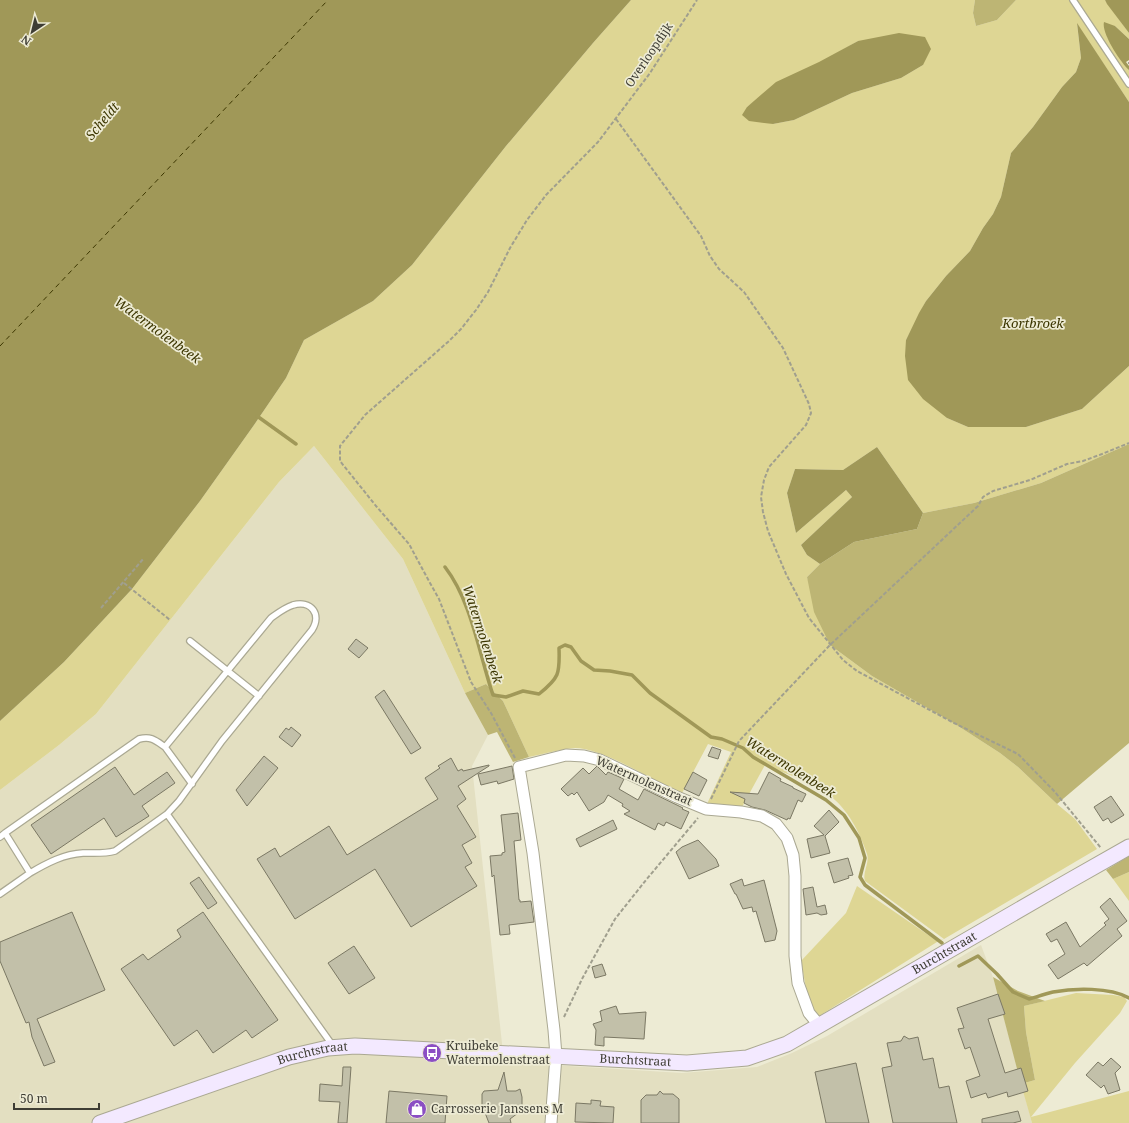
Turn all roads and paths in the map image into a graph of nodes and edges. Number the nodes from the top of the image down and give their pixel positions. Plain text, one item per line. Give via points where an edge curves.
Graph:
1 (696, 0) edge
2 (1073, 0) edge
3 (1129, 84) edge
4 (616, 120) junction
5 (1129, 443) edge
6 (144, 558) dead end
7 (124, 583) junction
8 (101, 608) dead end
9 (170, 620) dead end
10 (190, 641) dead end
11 (830, 646) junction
12 (228, 671) junction
13 (259, 696) junction
14 (165, 747) junction
15 (519, 766) junction
16 (192, 784) junction
17 (706, 809) junction
18 (167, 814) junction
19 (5, 833) junction
20 (0, 837) edge
21 (1129, 847) edge
22 (1110, 859) junction
23 (30, 873) junction
24 (0, 894) edge
25 (819, 1025) junction
26 (555, 1036) junction
27 (334, 1048) junction
28 (556, 1056) junction
29 (100, 1123) edge
30 (551, 1123) edge

1 - 4 path, Overloopdijk via 650,73
2 - 3 lane
4 - 11 path via 701,236 718,269 744,292 783,348 809,404 811,413 806,425 769,467 761,497 762,512 786,574 809,618
4 - 15 path, Overloopdijk via 526,220 488,292 461,329 366,414 340,446 340,461 409,544 439,598 472,682
5 - 11 path via 993,491 983,497 978,506
6 - 7 path
7 - 8 path
7 - 9 path
10 - 12 lane
11 - 17 path via 739,741
11 - 22 path via 857,671 954,724 1018,754 1055,792
12 - 13 lane
12 - 13 lane via 271,618 294,605 310,606 314,611 316,624
12 - 14 lane
13 - 16 lane via 222,741
14 - 16 lane
14 - 19 lane via 153,739 138,739
15 - 17 street, Watermolenstraat via 566,755 584,756 600,760
15 - 26 street via 533,852
16 - 18 lane
17 - 25 street, Watermolenstraat via 762,816 776,824 787,838 793,856 795,876 795,956 798,983 809,1013
17 - 26 path via 615,919
18 - 23 lane via 115,850 105,854 69,855 48,862
18 - 27 lane
19 - 20 lane
19 - 23 lane
21 - 22 main road, Burchtstraat
22 - 25 main road, Burchtstraat
23 - 24 lane
25 - 28 main road, Burchtstraat via 787,1044 747,1058 687,1063
26 - 28 street
27 - 28 main road, Burchtstraat via 355,1046
27 - 29 main road, Burchtstraat via 289,1057
28 - 30 street

